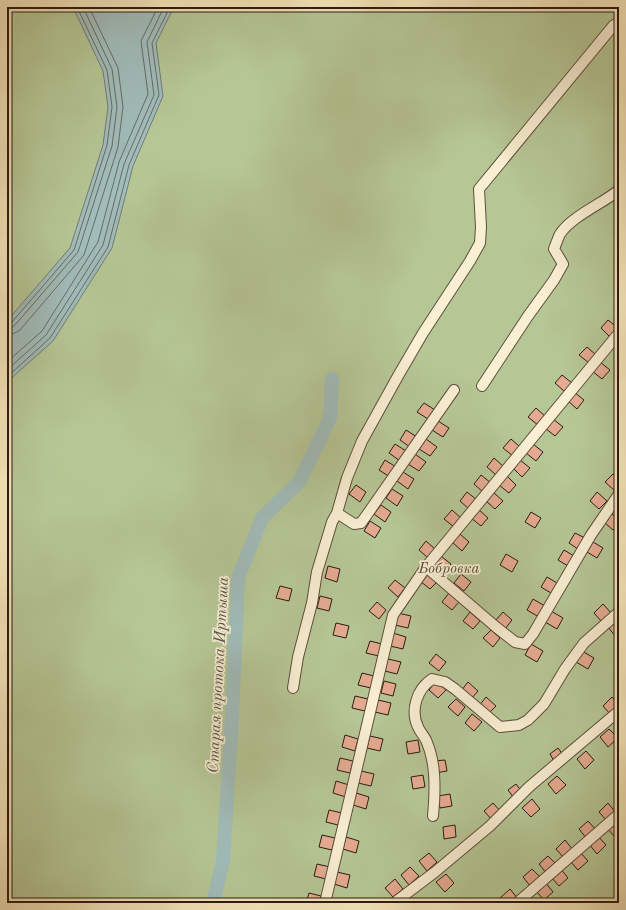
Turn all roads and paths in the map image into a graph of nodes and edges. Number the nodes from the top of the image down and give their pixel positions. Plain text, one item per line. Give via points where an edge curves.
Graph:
1 (619, 22) edge
2 (619, 190) edge
3 (619, 333) edge
4 (482, 386) dead end
5 (454, 390) dead end
6 (619, 494) edge
7 (337, 513) junction
8 (426, 567) junction
9 (619, 612) edge
10 (293, 688) dead end
11 (619, 711) edge
12 (619, 814) edge
13 (433, 816) dead end
14 (324, 903) edge
15 (394, 903) edge
16 (517, 903) edge

1 - 7 street via 608,32 479,189 480,243 419,339 362,441
2 - 4 street via 592,207 560,234 554,249 563,264
3 - 8 street
5 - 7 street via 361,522 354,524
6 - 8 street via 525,644 515,642
7 - 10 street via 317,572
8 - 14 street via 393,615
9 - 13 street via 584,643 544,704 519,725 500,727 445,682 432,679 425,684 414,712 431,755 435,796
11 - 15 street via 529,787 490,826
12 - 16 street

